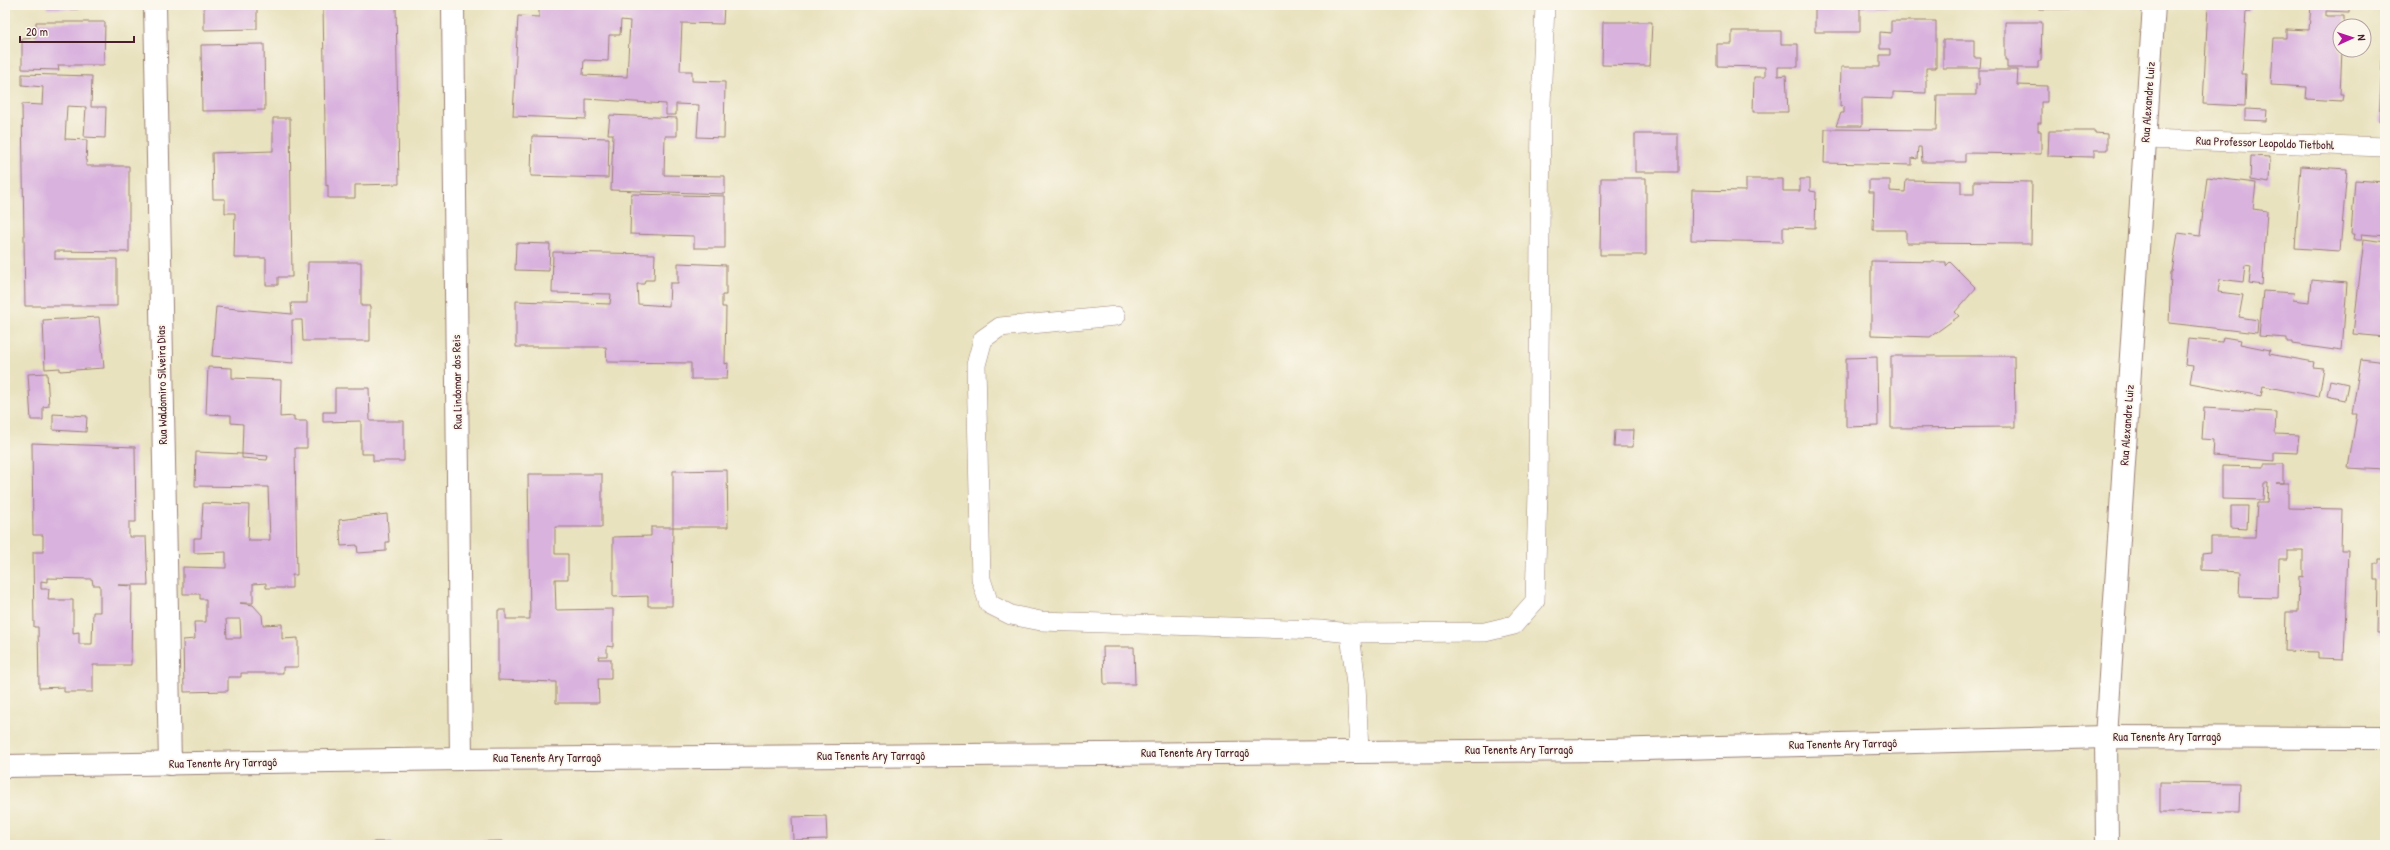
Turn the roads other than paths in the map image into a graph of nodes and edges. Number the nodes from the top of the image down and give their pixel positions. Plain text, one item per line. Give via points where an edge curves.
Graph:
1 (155, 5) edge
2 (453, 5) edge
3 (1544, 5) edge
4 (2154, 5) edge
5 (2145, 139) junction
6 (2385, 147) edge
7 (1116, 316) dead end
8 (1350, 633) junction
9 (2106, 737) junction
10 (2385, 738) edge
11 (1359, 752) junction
12 (461, 759) junction
13 (170, 764) junction
14 (5, 766) edge
15 (2106, 845) edge

1 - 13 main road, Rua Waldomiro Silveira Dias
2 - 12 main road, Rua Lindomar dos Reis
3 - 8 lane via 1538,492 1534,600 1514,625 1485,632
4 - 5 main road, Rua Alexandre Luiz
5 - 6 lane, Rua Professor Leopoldo Tietbohl
5 - 9 main road, Rua Alexandre Luiz
7 - 8 lane via 1000,327 983,339 976,365 981,580 989,604 1012,615 1042,621
8 - 11 lane via 1356,685
9 - 10 main road, Rua Tenente Ary Tarragô
9 - 11 main road, Rua Tenente Ary Tarragô via 1607,750
9 - 15 main road, Rua Alexandre Luiz
11 - 12 main road, Rua Tenente Ary Tarragô
12 - 13 main road, Rua Tenente Ary Tarragô
13 - 14 main road, Rua Tenente Ary Tarragô

